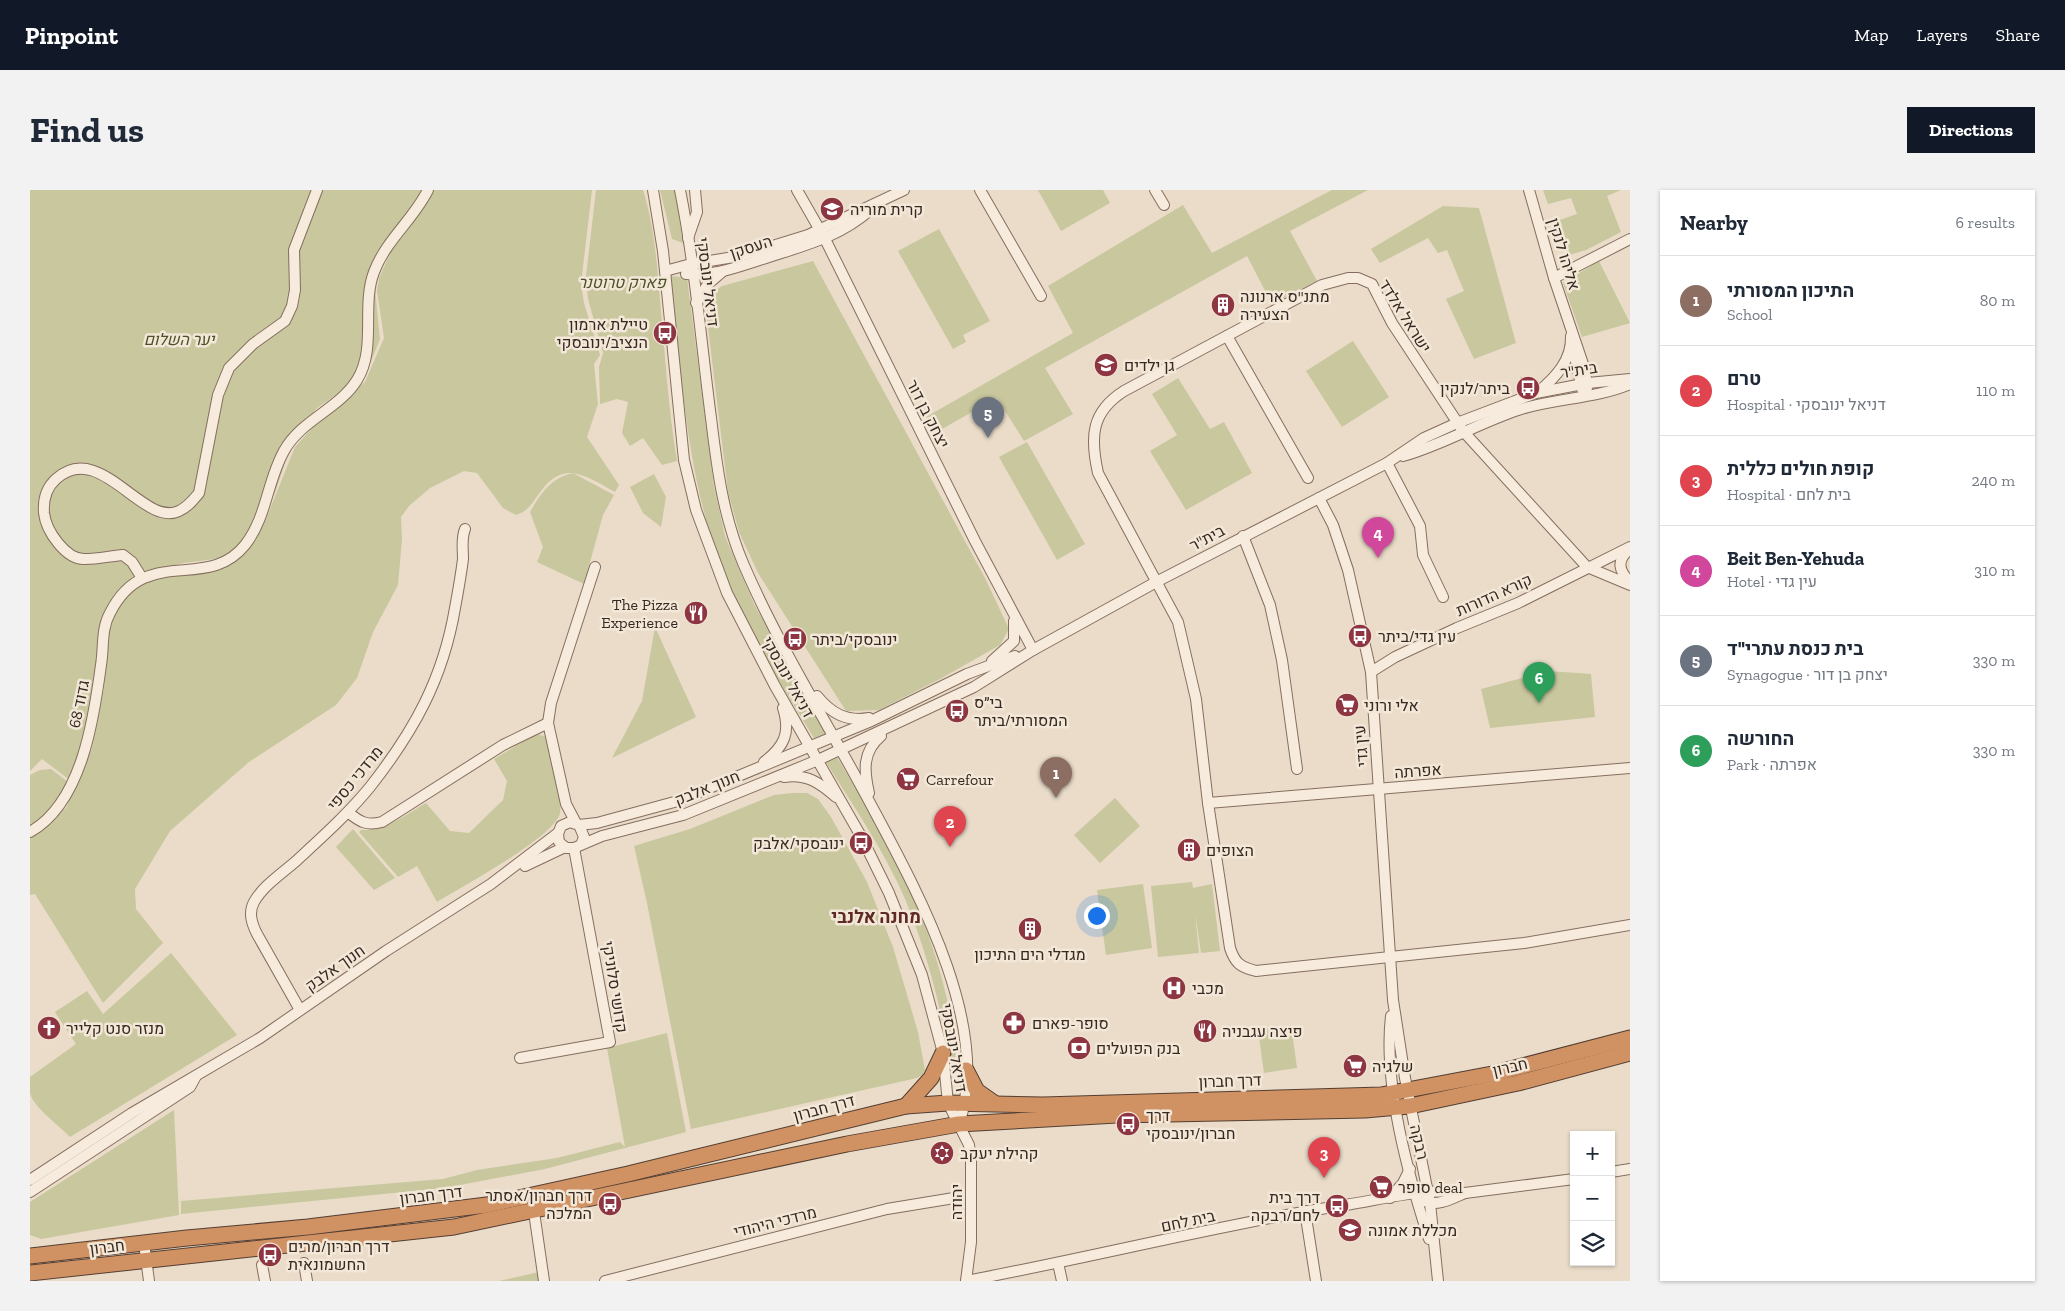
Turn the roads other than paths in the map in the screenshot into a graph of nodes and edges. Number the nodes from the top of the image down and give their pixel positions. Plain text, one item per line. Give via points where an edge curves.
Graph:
1 (317, 190) edge
2 (428, 190) edge
3 (653, 190) edge
4 (680, 190) edge
5 (695, 190) edge
6 (797, 190) edge
7 (904, 190) edge
8 (980, 190) edge
9 (1155, 190) edge
10 (1529, 190) edge
11 (1164, 205) dead end
12 (823, 235) junction
13 (688, 239) junction
14 (1630, 239) edge
15 (692, 269) junction
16 (665, 271) junction
17 (724, 271) junction
18 (1554, 278) junction
19 (1041, 296) dead end
20 (696, 303) junction
21 (1571, 327) junction
22 (1227, 336) junction
23 (1630, 379) edge
24 (1584, 383) junction
25 (1630, 384) edge
26 (1536, 393) junction
27 (1585, 395) junction
28 (1460, 427) junction
29 (1387, 463) junction
30 (1308, 478) dead end
31 (1319, 498) junction
32 (465, 529) dead end
33 (1243, 536) junction
34 (1630, 548) edge
35 (595, 567) dead end
36 (1587, 567) junction
37 (142, 578) junction
38 (1158, 581) junction
39 (1630, 584) edge
40 (1443, 597) dead end
41 (1007, 601) junction
42 (1014, 641) joint
43 (1033, 650) junction
44 (977, 670) junction
45 (1371, 672) junction
46 (802, 678) junction
47 (775, 686) junction
48 (882, 715) junction
49 (548, 722) junction
50 (889, 728) junction
51 (834, 736) junction
52 (810, 746) junction
53 (842, 750) junction
54 (818, 760) junction
55 (1630, 768) edge
56 (1297, 770) dead end
57 (753, 771) junction
58 (752, 786) junction
59 (1380, 789) junction
60 (1208, 803) junction
61 (566, 804) junction
62 (842, 804) junction
63 (872, 807) junction
64 (349, 813) junction
65 (577, 824) junction
66 (561, 828) junction
67 (30, 832) edge
68 (573, 847) junction
69 (491, 884) junction
70 (1630, 925) edge
71 (1391, 955) junction
72 (300, 1010) junction
73 (1630, 1038) edge
74 (943, 1053) junction
75 (1630, 1053) edge
76 (520, 1058) dead end
77 (966, 1070) junction
78 (196, 1076) junction
79 (1402, 1100) junction
80 (948, 1103) junction
81 (966, 1103) junction
82 (994, 1103) junction
83 (906, 1106) junction
84 (959, 1124) junction
85 (1410, 1169) junction
86 (1630, 1169) edge
87 (1615, 1171) edge
88 (30, 1180) edge
89 (1570, 1180) edge
90 (30, 1192) edge
91 (1428, 1192) junction
92 (1465, 1193) junction
93 (1416, 1194) junction
94 (528, 1197) junction
95 (954, 1198) dead end
96 (1390, 1198) junction
97 (1430, 1203) junction
98 (1304, 1211) junction
99 (535, 1212) junction
100 (144, 1242) junction
101 (1434, 1254) junction
102 (30, 1256) edge
103 (146, 1260) junction
104 (304, 1263) dead end
105 (1058, 1263) junction
106 (262, 1265) dead end
107 (30, 1273) edge
108 (149, 1281) edge
109 (265, 1281) edge
110 (307, 1281) edge
111 (544, 1281) edge
112 (605, 1281) edge
113 (966, 1281) edge
114 (1062, 1281) edge
115 (1316, 1281) edge
116 (1438, 1281) edge

1 - 37 street via 294,250 295,290 286,321 253,344 229,368 218,395 199,493 190,504 178,512 154,510 106,476 79,468 65,472 45,495 44,515 51,532 64,549 74,557 84,559 123,556 132,562
2 - 37 street via 391,240 374,272 368,291 366,352 359,378 345,394 300,431 284,451 260,521 244,546 226,560 209,567 153,572
3 - 16 street, דניאל ינובסקי
4 - 13 street, דניאל ינובסקי
5 - 13 street via 697,212
6 - 12 street, יצחק בן דור
7 - 12 street, העסקן via 875,205 854,223
8 - 19 street
9 - 11 street
10 - 18 street, אליהו לנקין
12 - 15 street, העסקן
12 - 17 street, העסקן
12 - 41 street, יצחק בן דור
13 - 15 street, דניאל ינובסקי
14 - 18 street
15 - 16 street, העסקן
15 - 17 street, העסקן
15 - 20 street, דניאל ינובסקי
16 - 47 street, דניאל ינובסקי via 684,460 696,510 726,593
17 - 20 street via 708,284
18 - 21 street, אליהו לנקין
20 - 46 street, דניאל ינובסקי via 725,513 743,564
21 - 24 street, אליהו לנקין
21 - 26 street via 1569,357 1551,381
22 - 28 street, ישראל אלדד via 1322,284 1348,278 1366,281 1372,284 1392,323
22 - 30 street
22 - 38 street, ישראל אלדד via 1115,397 1095,424 1092,446 1098,473
23 - 24 street, בית"ר
24 - 26 street, בית"ר
24 - 27 street, אליהו לנקין
25 - 27 street, בית"ר
26 - 28 street, בית"ר
27 - 28 street, בית"ר via 1541,403
28 - 29 street, בית"ר via 1424,438
28 - 36 street, ישראל אלדד
29 - 31 street, בית"ר
29 - 40 street via 1420,526 1423,555
31 - 33 street, בית"ר
31 - 45 street, עין גדי via 1333,525 1348,570
32 - 64 street, מרדכי כספי via 451,631 433,688 401,744
33 - 38 street, בית"ר
33 - 56 street via 1270,605 1282,660
34 - 36 street, קורא הדורות
34 - 39 street via 1621,558 1620,567
35 - 49 street
36 - 39 street
36 - 45 street, קורא הדורות via 1518,604 1457,628
37 - 67 street, גדוד 68 via 116,600 105,622 99,683 73,783 55,812
38 - 43 street, בית"ר
38 - 60 street, ישראל אלדד via 1178,622 1190,670
41 - 42 street, יצחק בן דור via 1015,621
41 - 43 street, יצחק בן דור
42 - 44 street, בית"ר
43 - 44 street, בית"ר
43 - 50 street, בית"ר via 974,687
44 - 48 street, בית"ר
45 - 59 street, עין גדי
46 - 48 street via 823,704 835,713 859,720
46 - 51 street, דניאל ינובסקי
47 - 52 street, דניאל ינובסקי
47 - 57 street via 786,717 786,737 774,754
48 - 51 street, בית"ר
49 - 61 street
49 - 64 street via 503,745 382,822 361,823
50 - 53 street, בית"ר
50 - 63 street via 872,744 865,760
51 - 52 street, חנוך אלבק
51 - 53 street, דניאל ינובסקי
52 - 54 street, דניאל ינובסקי
52 - 57 street, חנוך אלבק
53 - 54 street, חנוך אלבק
53 - 63 street, דניאל ינובסקי
54 - 58 street, חנוך אלבק
54 - 62 street, דניאל ינובסקי
55 - 59 street, אפרתה
57 - 65 street, חנוך אלבק via 669,804
58 - 62 street via 786,777 806,777 822,784
58 - 68 street, חנוך אלבק via 683,814
59 - 60 street, אפרתה
59 - 71 street, עין גדי
60 - 71 street, ישראל אלדד via 1230,948 1240,966 1256,971
61 - 65 street
61 - 66 street
62 - 74 street, דניאל ינובסקי via 911,942
63 - 77 street, דניאל ינובסקי via 931,921 959,1008
64 - 72 street, מרדכי כספי via 271,883 251,910 257,934
65 - 66 street, חנוך אלבק
65 - 68 street via 584,835
66 - 68 street via 558,840
66 - 69 street, חנוך אלבק
68 - 69 street, חנוך אלבק
68 - 76 street, קדושי סלוניקי via 610,1042
69 - 72 street, חנוך אלבק
70 - 71 street via 1524,943
71 - 79 street, עין גדי
72 - 78 street, חנוך אלבק
73 - 79 highway, דרך חברון
74 - 80 street, דניאל ינובסקי
74 - 83 highway via 931,1078
75 - 79 highway, חברון via 1518,1083
77 - 81 street, דניאל ינובסקי
77 - 82 highway via 977,1091
78 - 88 street, חנוך אלבק via 132,1113
78 - 90 street, חנוך אלבק via 190,1087
79 - 82 highway, דרך חברון
79 - 84 highway, דרך חברון
79 - 85 street, רבקה
79 - 91 street, רבקה
80 - 81 highway, דרך חברון
80 - 83 highway, דרך חברון
80 - 84 street, דניאל ינובסקי
81 - 82 highway, דרך חברון
81 - 84 street, דניאל ינובסקי
83 - 94 highway, דרך חברון
84 - 99 highway, דרך חברון via 848,1144
84 - 113 street, יהודה via 972,1158 971,1242
85 - 93 street, רבקה
85 - 96 street via 1403,1184
86 - 87 street
89 - 92 street
91 - 92 street, בית לחם
91 - 93 street, בית לחם
91 - 97 street, רבקה
92 - 97 street via 1443,1202
93 - 96 street, בית לחם
93 - 97 street
93 - 101 street, רבקה
94 - 99 street
94 - 100 highway, דרך חברון via 454,1210 344,1223
95 - 112 street, מרדכי היהודי via 887,1209
96 - 98 street, בית לחם
97 - 101 street, רבקה
98 - 105 street, בית לחם
98 - 115 street
99 - 103 highway, דרך חברון via 432,1230
99 - 111 street
100 - 102 highway, דרך חברון
100 - 103 street
101 - 116 street, רבקה
103 - 107 highway, חברון
103 - 108 street
104 - 110 street
105 - 113 street, בית לחם
105 - 114 street
106 - 109 street

